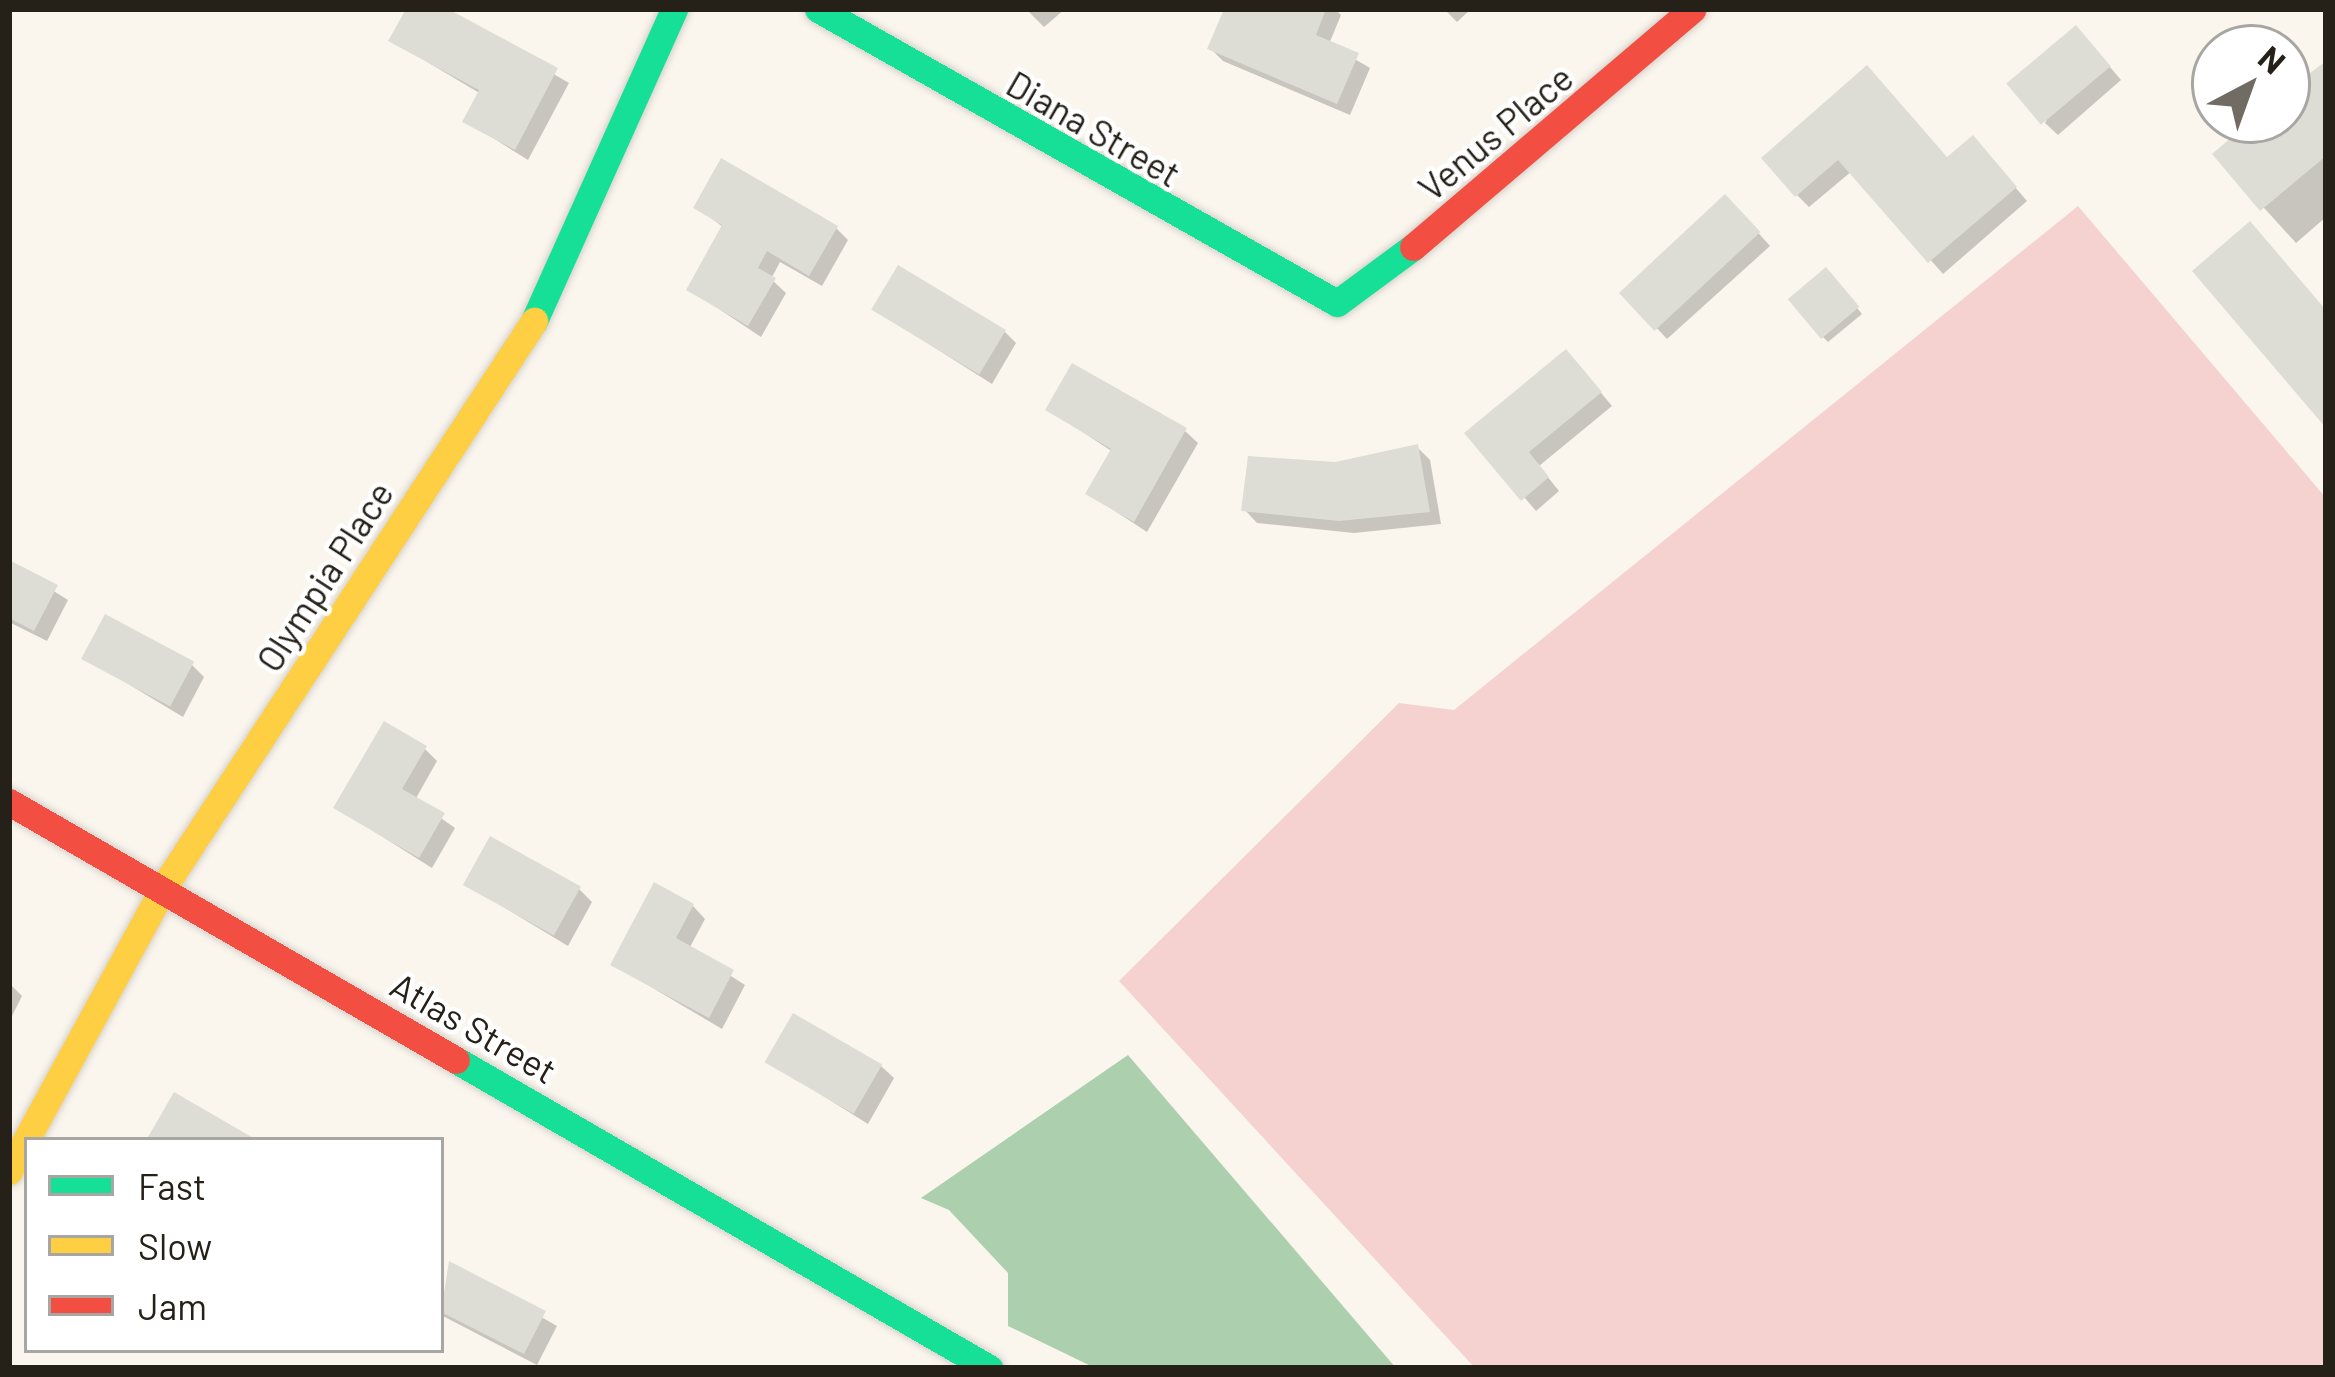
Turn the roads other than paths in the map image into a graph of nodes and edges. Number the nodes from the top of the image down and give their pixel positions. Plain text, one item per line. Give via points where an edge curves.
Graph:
1 (674, 9) edge
2 (818, 9) edge
3 (1693, 9) edge
4 (1337, 303) joint
5 (9, 802) edge
6 (163, 888) junction
7 (28, 1137) edge
8 (24, 1143) edge
9 (9, 1171) edge
10 (989, 1368) edge

1 - 6 street, Olympia Place via 538,315
2 - 4 street, Diana Street
3 - 4 street, Venus Place via 1470,205
5 - 6 street, Atlas Street
6 - 7 street, Olympia Place
6 - 10 street, Atlas Street
8 - 9 street, Olympia Place

